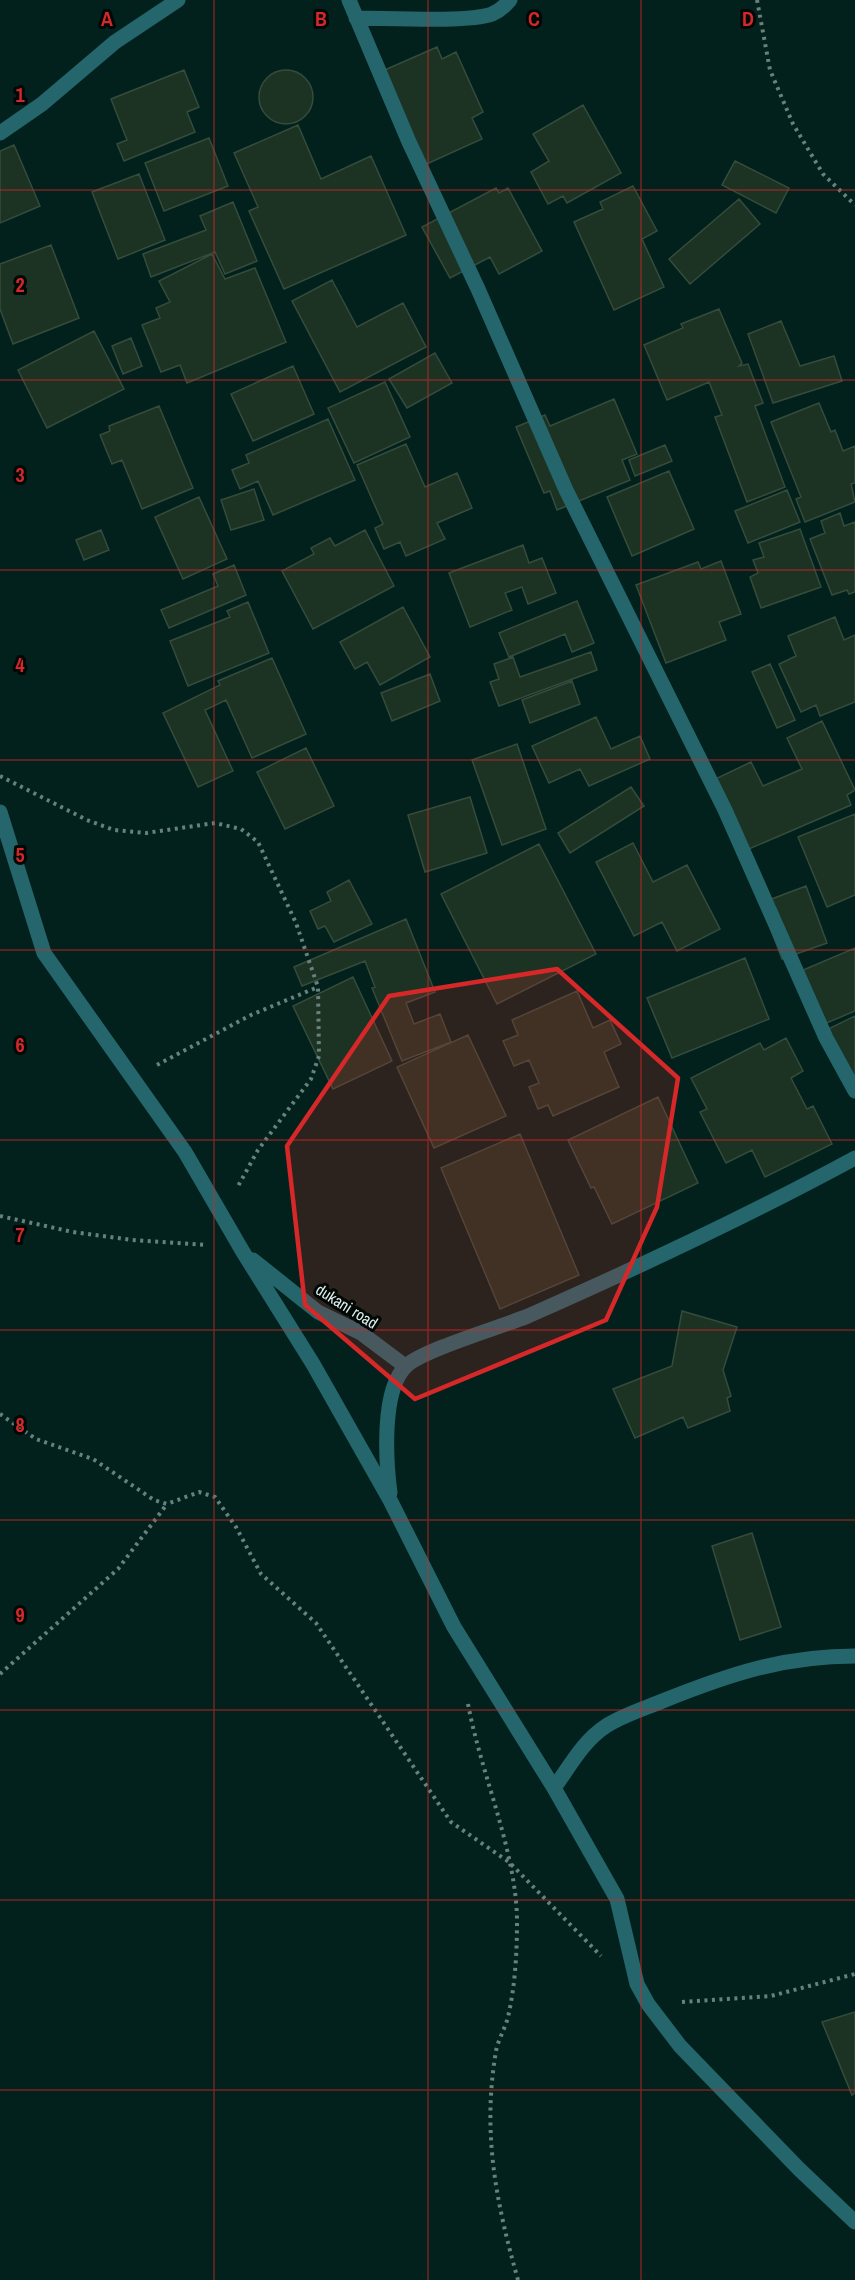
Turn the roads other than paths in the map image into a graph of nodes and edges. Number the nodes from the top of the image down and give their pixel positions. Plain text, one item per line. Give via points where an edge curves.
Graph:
1 (178, 0) edge
2 (349, 0) edge
3 (510, 0) edge
4 (356, 18) junction
5 (0, 133) edge
6 (0, 812) edge
7 (855, 1091) edge
8 (855, 1158) edge
9 (243, 1252) junction
10 (405, 1366) junction
11 (390, 1500) junction
12 (855, 1656) edge
13 (554, 1788) junction
14 (855, 2222) edge

1 - 5 street via 115,42 20,122
2 - 4 street
3 - 4 street via 490,14 468,17
4 - 7 street via 566,490 725,810 826,1038
6 - 9 street via 44,953 185,1152
8 - 10 street via 630,1272
9 - 10 street, dukani road via 318,1312 361,1333
9 - 11 street via 314,1364
10 - 11 street via 396,1383 385,1444
11 - 13 street via 454,1627
12 - 13 street via 775,1662 646,1707 607,1725 582,1747
13 - 14 street via 616,1899 637,1984 648,2004 680,2046

